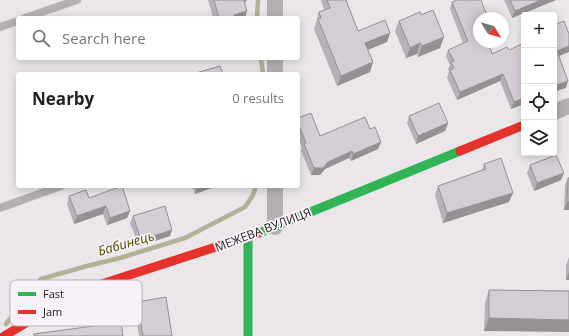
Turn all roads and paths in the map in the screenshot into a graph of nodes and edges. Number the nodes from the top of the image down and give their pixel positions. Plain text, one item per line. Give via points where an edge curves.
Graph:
1 (77, 0) edge
2 (276, 0) edge
3 (31, 16) edge
4 (275, 16) edge
5 (16, 22) edge
6 (0, 27) edge
7 (275, 60) edge
8 (275, 72) edge
9 (569, 106) edge
10 (557, 111) edge
11 (521, 125) edge
12 (55, 188) edge
13 (275, 188) edge
14 (0, 208) edge
15 (275, 227) junction
16 (248, 238) junction
17 (112, 280) edge
18 (21, 326) edge
19 (4, 336) edge
20 (248, 336) edge

1 - 3 lane
2 - 4 street
5 - 6 lane
7 - 8 street
9 - 10 street
11 - 15 street, МЕЖЕВА ВУЛИЦЯ
12 - 14 lane
13 - 15 street
15 - 16 street, МЕЖЕВА ВУЛИЦЯ
16 - 17 street, МЕЖЕВА ВУЛИЦЯ
16 - 20 street
18 - 19 street, МЕЖЕВА ВУЛИЦЯ

